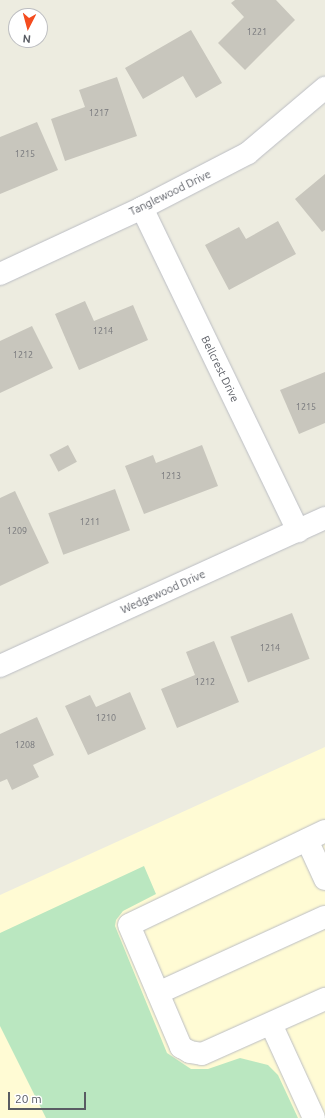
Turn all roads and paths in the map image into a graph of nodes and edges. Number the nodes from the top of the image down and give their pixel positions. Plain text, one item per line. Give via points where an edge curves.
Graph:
1 (325, 88) edge
2 (142, 208) junction
3 (0, 274) edge
4 (325, 518) edge
5 (298, 531) junction
6 (0, 666) edge
7 (316, 835) edge
8 (325, 879) edge
9 (325, 917) edge
10 (158, 993) junction
11 (325, 999) edge
12 (271, 1024) junction
13 (314, 1118) edge

1 - 2 street, Tanglewood Drive via 248,153
2 - 3 street, Tanglewood Drive
2 - 5 street, Bellcrest Drive
4 - 5 street, Wedgewood Drive
5 - 6 street, Wedgewood Drive
7 - 8 street
7 - 10 street via 129,925
9 - 10 street
10 - 12 street via 181,1047 190,1052 202,1054
11 - 12 street
12 - 13 street

